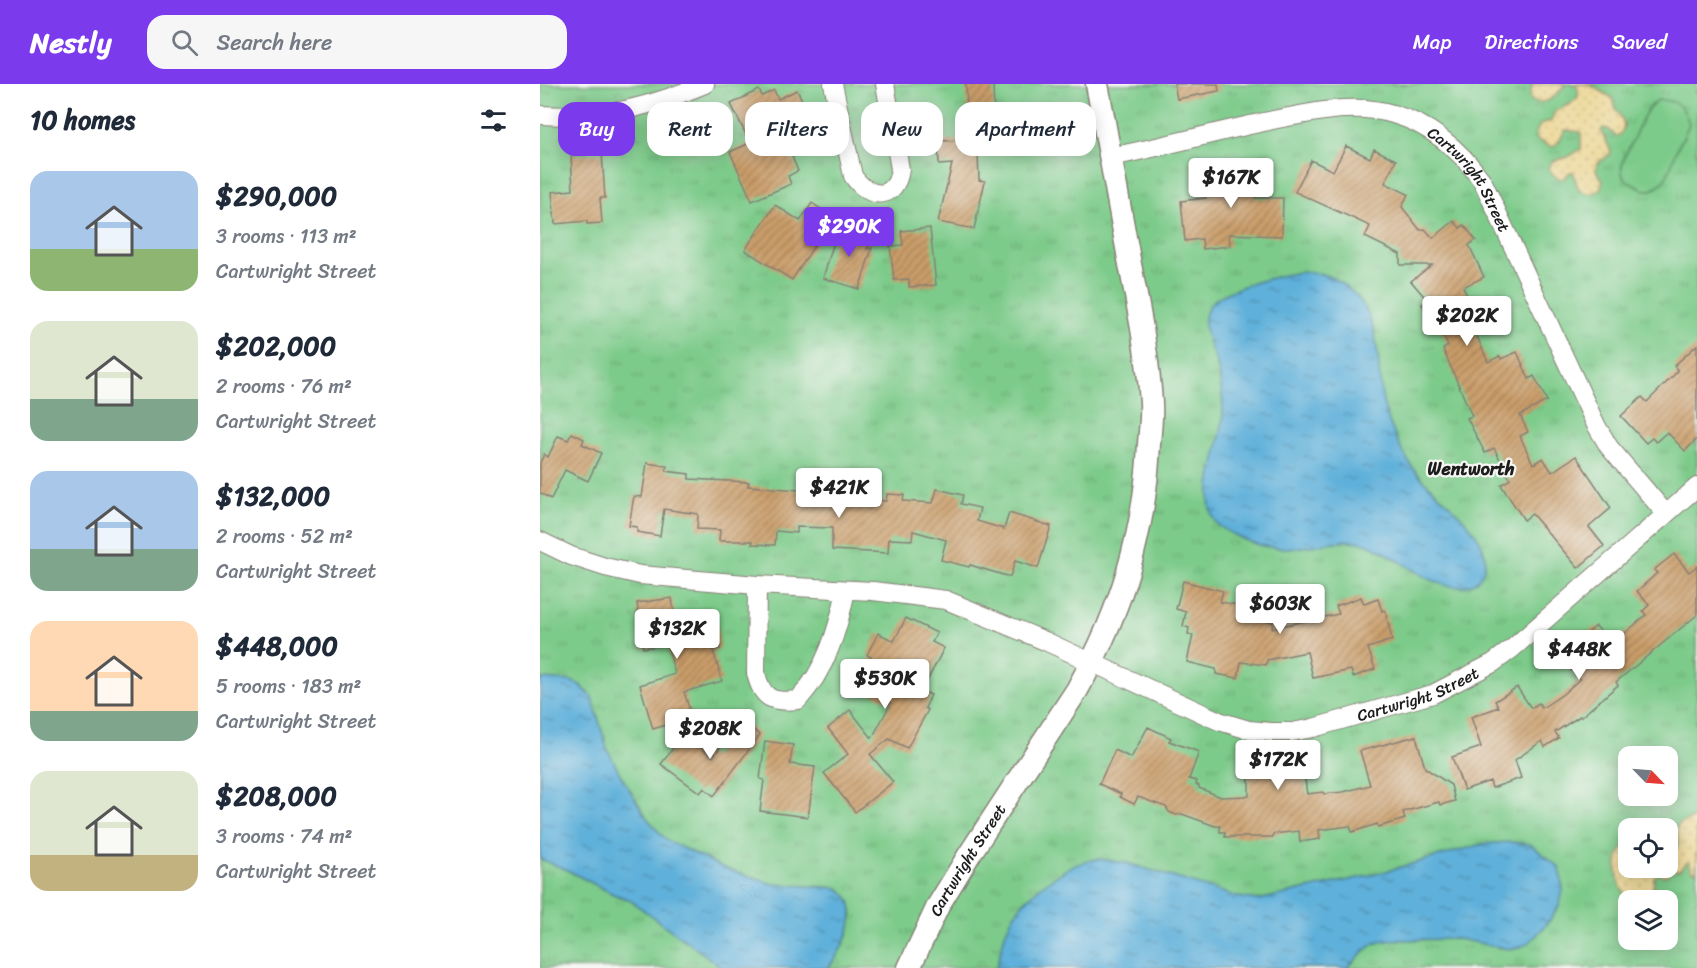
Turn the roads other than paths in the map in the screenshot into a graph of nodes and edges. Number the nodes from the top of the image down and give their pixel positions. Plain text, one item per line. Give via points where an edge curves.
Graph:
1 (705, 84) edge
2 (833, 84) edge
3 (885, 84) edge
4 (1097, 84) edge
5 (540, 115) edge
6 (1110, 156) junction
7 (1697, 487) edge
8 (1666, 514) junction
9 (540, 541) edge
10 (757, 585) junction
11 (846, 590) junction
12 (1092, 664) junction
13 (909, 968) edge

1 - 5 street via 641,107 607,114
2 - 3 street via 853,176 860,187 881,194 899,181 900,169
4 - 6 street, Cartwright Street
6 - 8 street, Cartwright Street via 1258,122 1351,108 1394,114 1435,135 1458,152 1483,182 1596,425 1609,447
6 - 12 street, Cartwright Street via 1143,335 1151,404 1142,519 1124,590
7 - 8 street, Cartwright Street
8 - 12 street, Cartwright Street via 1493,663 1433,694 1313,728 1292,732 1249,730 1219,721
9 - 10 street, Cartwright Street via 571,556 640,575
10 - 11 street, Cartwright Street
10 - 11 street via 756,673 766,696 780,702 798,700 809,688 831,647
11 - 12 street, Cartwright Street via 946,600
12 - 13 street, Cartwright Street via 939,904

